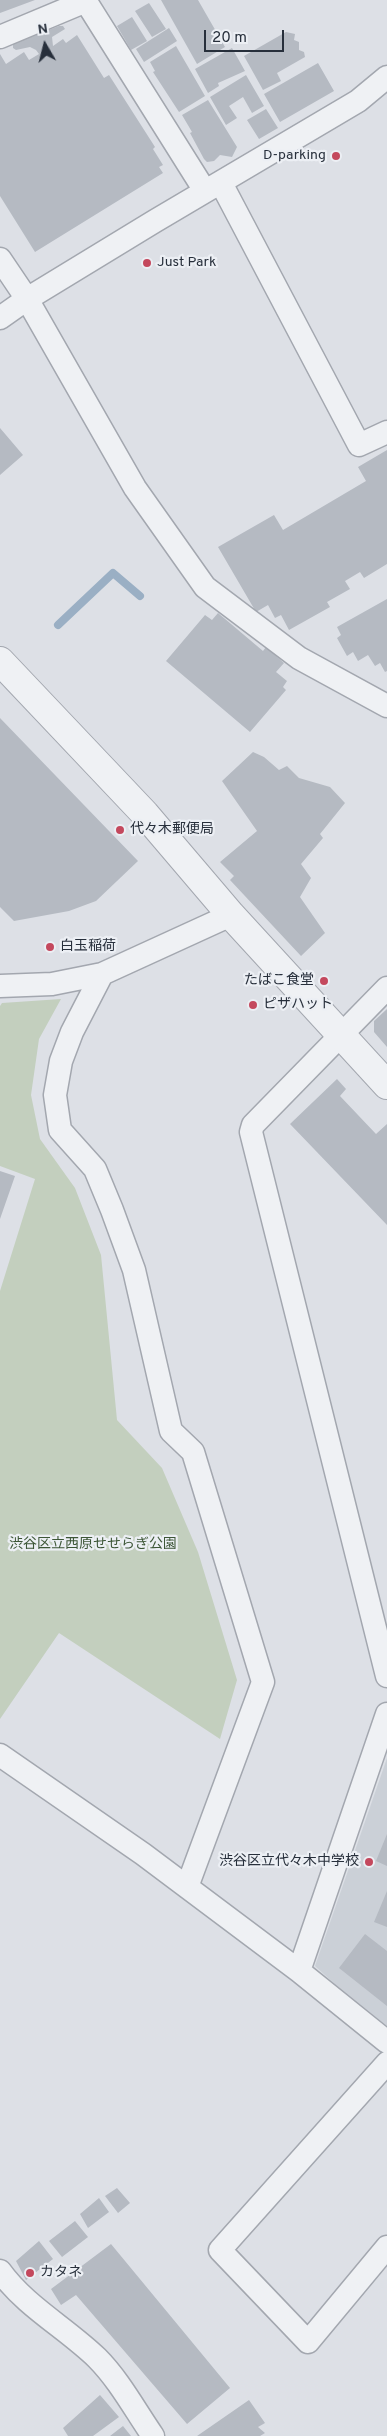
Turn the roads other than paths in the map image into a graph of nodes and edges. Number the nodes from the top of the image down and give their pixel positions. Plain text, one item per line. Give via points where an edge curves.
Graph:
1 (86, 1) edge
2 (0, 37) edge
3 (387, 77) edge
4 (213, 187) junction
5 (0, 259) edge
6 (27, 299) junction
7 (0, 318) edge
8 (387, 432) edge
9 (0, 661) edge
10 (387, 706) edge
11 (231, 915) junction
12 (102, 974) junction
13 (0, 986) edge
14 (387, 988) edge
15 (341, 1036) junction
16 (387, 1085) edge
17 (387, 1676) edge
18 (387, 1714) edge
19 (0, 1755) edge
20 (187, 1887) junction
21 (299, 1971) junction
22 (387, 2042) edge
23 (387, 2063) edge
24 (387, 2248) edge
25 (0, 2271) edge
26 (152, 2436) edge

1 - 2 street
1 - 4 street
3 - 4 street via 358,100
4 - 6 street
4 - 8 street via 359,445
5 - 6 street
6 - 7 street
6 - 10 street via 135,488 206,587 299,658
9 - 11 street via 145,814
11 - 12 street
11 - 15 street
12 - 13 street via 52,984
12 - 20 street via 61,1060 56,1095 60,1130 95,1168 112,1210 134,1270 171,1431 193,1452 263,1682
14 - 15 street
15 - 16 street
15 - 17 street via 253,1125 251,1132
18 - 21 street
19 - 20 street
20 - 21 street
21 - 22 street
23 - 24 street via 220,2250 308,2342
25 - 26 street via 12,2288 96,2357

